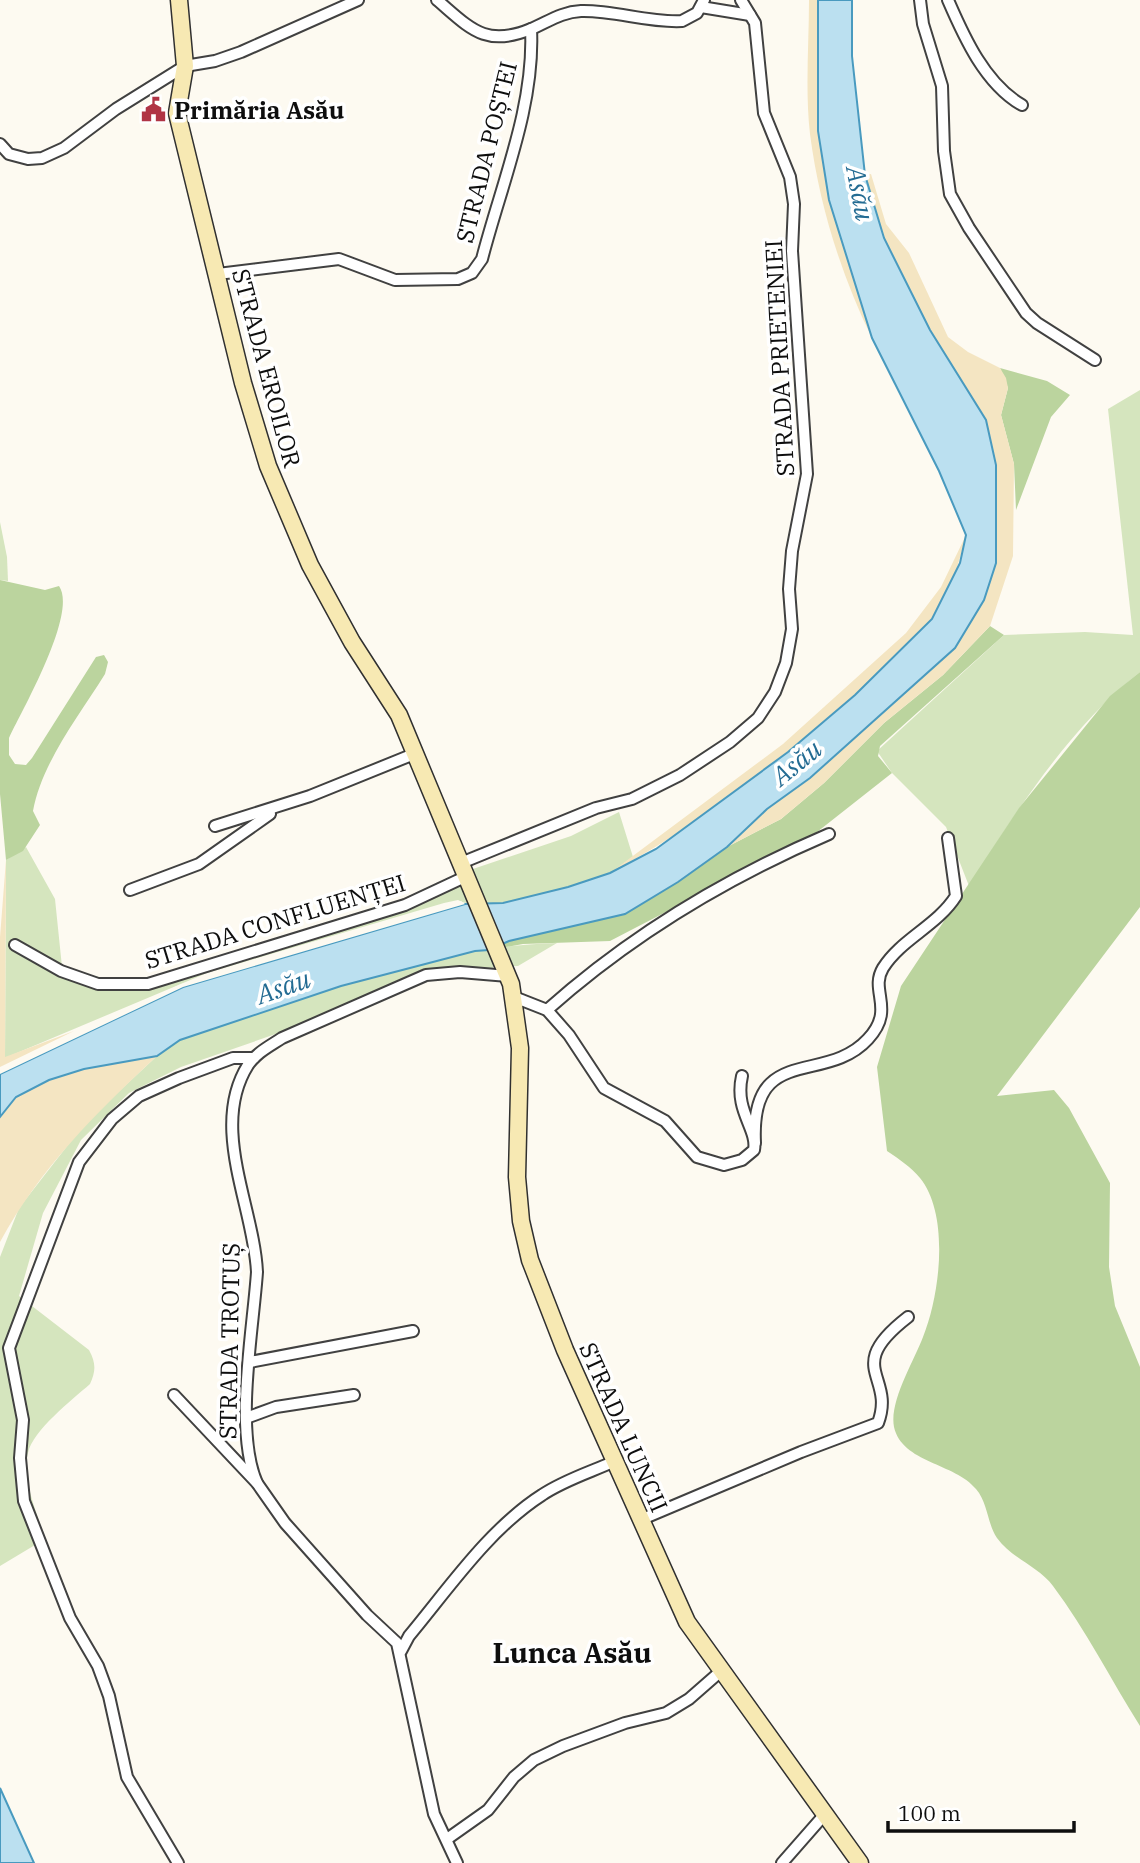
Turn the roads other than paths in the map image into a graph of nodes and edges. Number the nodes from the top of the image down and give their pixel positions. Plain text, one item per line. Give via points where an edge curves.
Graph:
1 (179, 0) edge
2 (358, 0) edge
3 (437, 0) edge
4 (741, 0) edge
5 (920, 0) edge
6 (948, 0) edge
7 (703, 4) edge
8 (750, 15) junction
9 (531, 29) junction
10 (186, 66) junction
11 (1022, 104) dead end
12 (0, 144) edge
13 (218, 274) junction
14 (1096, 360) dead end
15 (414, 754) junction
16 (291, 802) junction
17 (215, 826) dead end
18 (829, 834) dead end
19 (948, 838) dead end
20 (464, 870) junction
21 (130, 890) dead end
22 (15, 945) dead end
23 (500, 954) joint
24 (508, 976) junction
25 (514, 997) junction
26 (547, 1010) junction
27 (254, 1058) junction
28 (742, 1076) dead end
29 (755, 1143) junction
30 (908, 1317) dead end
31 (413, 1331) dead end
32 (250, 1362) junction
33 (174, 1395) dead end
34 (354, 1395) dead end
35 (246, 1418) junction
36 (615, 1461) junction
37 (257, 1483) junction
38 (640, 1520) junction
39 (401, 1651) junction
40 (722, 1671) junction
41 (825, 1814) junction
42 (447, 1839) junction
43 (178, 1863) edge
44 (457, 1863) edge
45 (782, 1863) edge
46 (860, 1863) edge

1 - 10 main road, STRADA EROILOR
2 - 10 street via 241,52
3 - 9 street via 470,29 486,36
4 - 8 street, STRADA PRIETENIEI
5 - 14 street via 942,86 947,179 957,209 1026,313
6 - 11 street via 995,84
7 - 8 street
7 - 9 street via 689,18 676,21 577,12
8 - 20 street, STRADA PRIETENIEI via 757,34 764,113 793,190 792,250 807,453 806,493 790,572 792,629 783,670 758,718 680,775 632,799 596,808
9 - 13 street, STRADA POȘTEI via 521,114 482,259 472,273 458,279 395,280 339,259
10 - 12 street via 43,158 9,154
10 - 13 main road, STRADA EROILOR via 177,113
13 - 15 main road, STRADA EROILOR via 250,410 283,505 326,596 391,700
15 - 16 street
15 - 20 main road, STRADA EROILOR
16 - 17 street
16 - 21 street via 199,864
18 - 26 street via 658,923
19 - 29 street via 956,896 883,968 878,1027 850,1053 796,1067 773,1082 758,1104
20 - 22 street, STRADA CONFLUENȚEI via 405,905 148,984 112,986 87,981
20 - 23 main road, STRADA EROILOR
23 - 24 main road, STRADA LUNCII
24 - 25 main road, STRADA LUNCII
24 - 27 street, STRADA TROTUȘ via 460,971 426,975 282,1038
25 - 26 street
25 - 36 main road, STRADA LUNCII via 520,1048 517,1177 523,1231 569,1362
26 - 29 street via 604,1088 665,1121 697,1157 714,1165 733,1164 750,1155
27 - 32 street, STRADA TROTUȘ via 239,1091 233,1126 257,1261
27 - 43 street via 233,1058 179,1078 139,1096 112,1119 79,1162 9,1348 23,1420 20,1458 28,1512 70,1618 109,1696 127,1777
28 - 29 street via 740,1102
30 - 38 street via 875,1351 873,1373 884,1408 878,1423
31 - 32 street
32 - 35 street, STRADA TROTUȘ
33 - 37 street, STRADA TROTUȘ
34 - 35 street via 276,1407
35 - 37 street, STRADA TROTUȘ via 248,1455
36 - 38 main road, STRADA LUNCII
36 - 39 street via 528,1505 485,1547
37 - 39 street, STRADA TROTUȘ via 285,1523
38 - 40 main road, STRADA LUNCII via 687,1622
39 - 42 street via 403,1682 434,1814
40 - 41 main road, STRADA LUNCII
40 - 42 street via 666,1713 625,1723 534,1760 488,1810
41 - 45 street
41 - 46 main road, STRADA LUNCII
42 - 44 street

